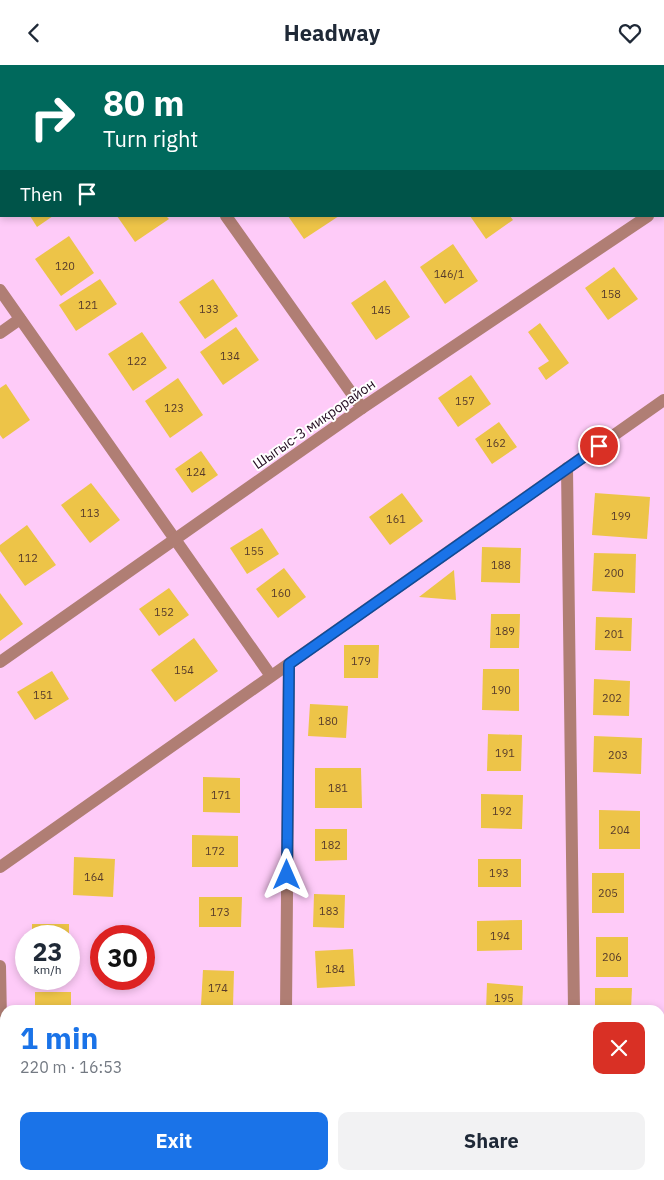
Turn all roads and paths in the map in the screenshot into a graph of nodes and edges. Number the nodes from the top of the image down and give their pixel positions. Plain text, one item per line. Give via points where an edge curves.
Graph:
1 (227, 217) edge
2 (647, 217) edge
3 (0, 290) edge
4 (20, 319) junction
5 (0, 333) edge
6 (664, 401) edge
7 (362, 408) junction
8 (567, 468) junction
9 (175, 540) junction
10 (0, 662) edge
11 (289, 664) junction
12 (271, 676) junction
13 (0, 867) edge
14 (0, 966) edge
15 (1, 1005) edge
16 (286, 1005) edge
17 (574, 1005) edge

1 - 7 street
2 - 7 street, Шыгыс-3 микрорайон
3 - 4 street
4 - 5 street
4 - 9 street
6 - 8 street
7 - 9 street, Шыгыс-3 микрорайон
8 - 11 street
8 - 17 street
9 - 10 street, Шыгыс-3 микрорайон
9 - 12 street
11 - 12 street
11 - 16 street
12 - 13 street
14 - 15 street

